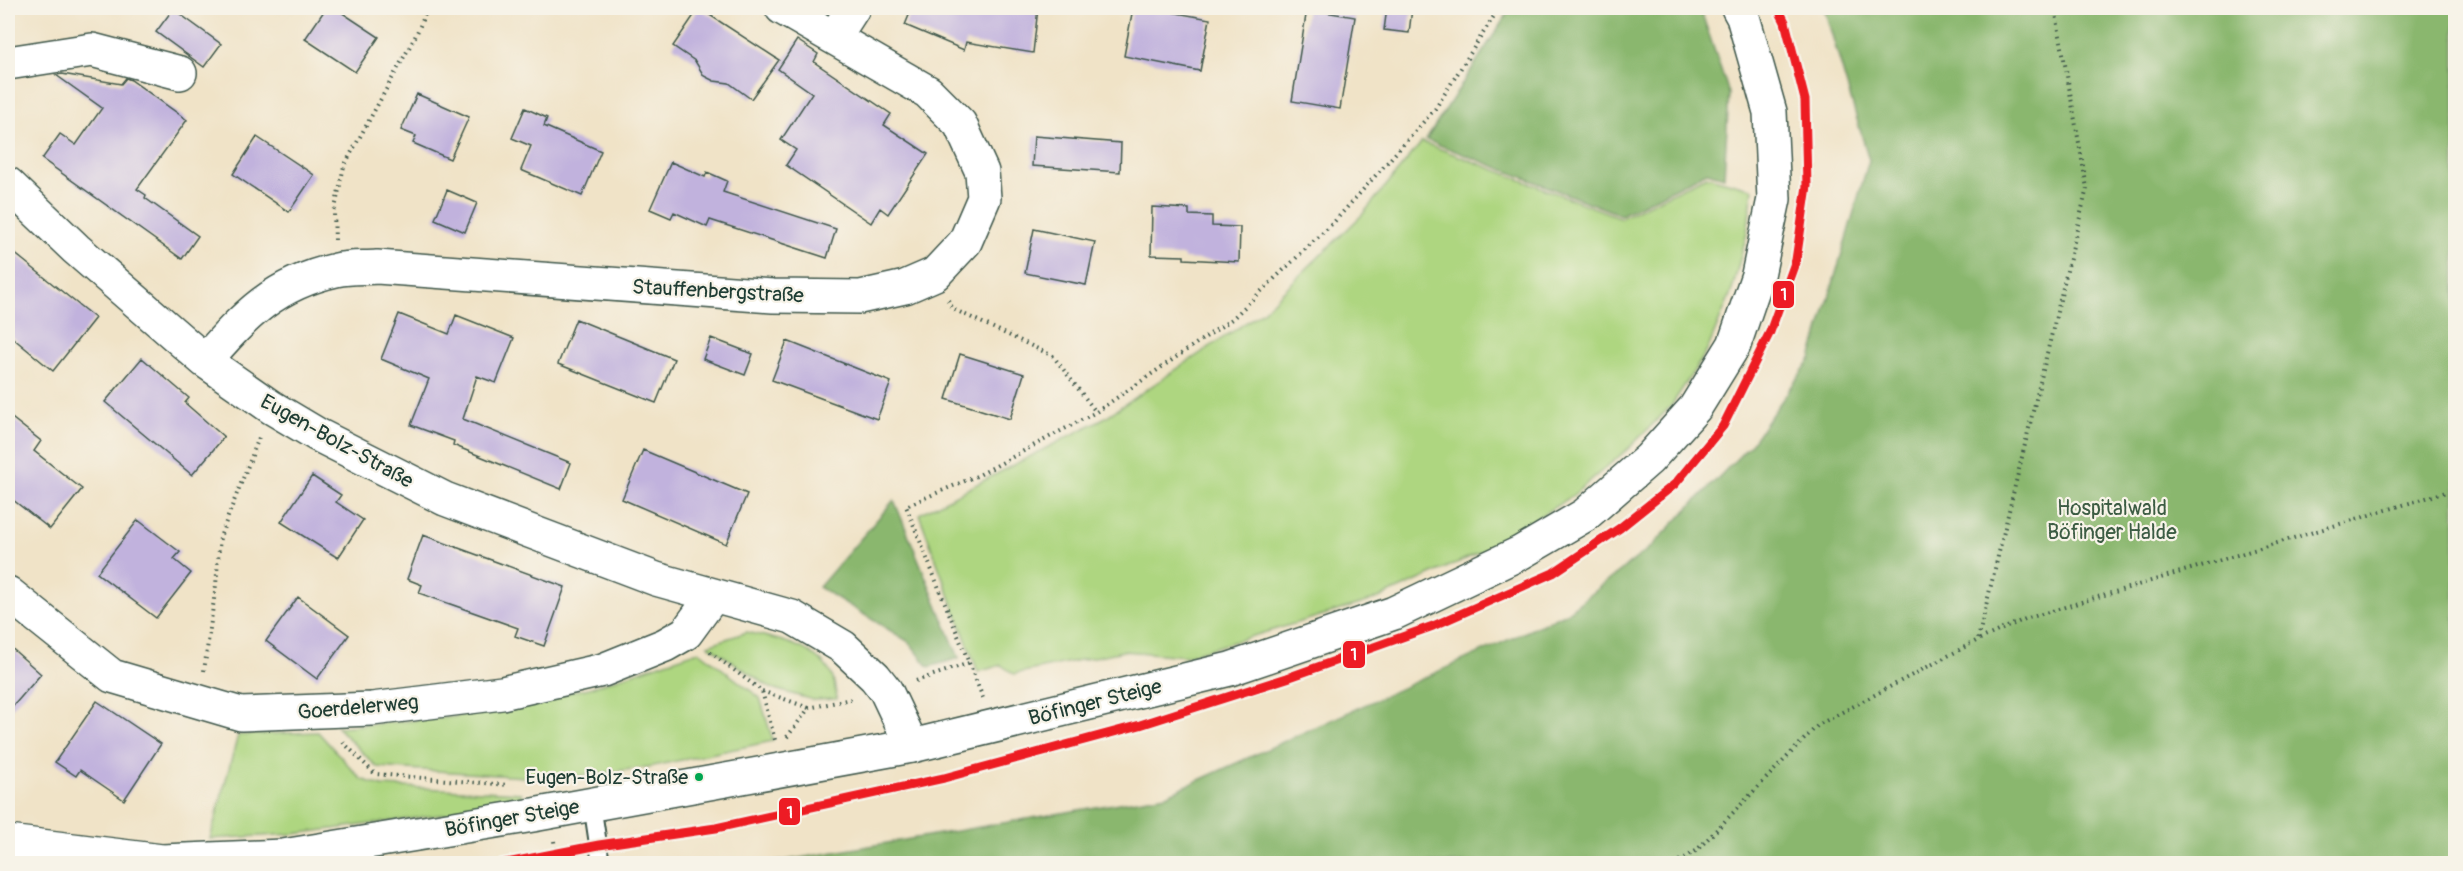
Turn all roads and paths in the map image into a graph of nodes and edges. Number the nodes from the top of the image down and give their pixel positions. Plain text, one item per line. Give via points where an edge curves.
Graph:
1 (428, 8) edge
2 (782, 8) edge
3 (853, 8) edge
4 (1499, 8) edge
5 (1738, 8) edge
6 (2055, 8) edge
7 (835, 36) junction
8 (8, 63) edge
9 (180, 73) dead end
10 (8, 184) edge
11 (336, 242) dead end
12 (978, 320) dead end
13 (205, 361) junction
14 (271, 407) junction
15 (1096, 412) junction
16 (2456, 489) edge
17 (8, 593) edge
18 (713, 596) junction
19 (686, 633) junction
20 (1978, 640) junction
21 (206, 664) dead end
22 (762, 691) junction
23 (886, 691) junction
24 (809, 708) dead end
25 (322, 712) junction
26 (912, 746) junction
27 (777, 749) dead end
28 (592, 804) junction
29 (533, 814) junction
30 (554, 841) dead end
31 (8, 842) edge
32 (558, 864) edge
33 (601, 864) edge
34 (1674, 864) edge

1 - 11 path via 344,166 334,213
2 - 7 street, Stauffenbergstraße
3 - 7 street
4 - 15 path via 1435,109 1334,222 1232,319
5 - 26 street, Böfinger Steige via 1770,112 1774,199 1758,275 1734,345 1695,408 1649,459 1585,515 1520,553 1394,613 1230,669
6 - 20 path via 2087,188
7 - 13 street, Stauffenbergstraße via 928,92 960,124 982,172 984,198 965,242 934,274 905,287 860,297 773,296 377,267 337,270 288,286 244,317
8 - 9 street via 92,50
10 - 13 street, Eugen-Bolz-Straße
12 - 15 path via 1053,356
13 - 14 street, Eugen-Bolz-Straße
14 - 18 street, Eugen-Bolz-Straße via 446,499 656,579
14 - 21 path via 220,537
15 - 23 path via 979,475 906,506 969,663
16 - 20 path via 2025,619
17 - 25 street, Goerdelerweg via 112,676 241,714
18 - 19 street, Goerdelerweg
18 - 23 street, Eugen-Bolz-Straße via 792,617 843,647
19 - 22 path
19 - 25 street, Goerdelerweg via 603,670 513,690
20 - 34 path via 1818,725 1696,851
22 - 24 path
22 - 27 path
23 - 26 street, Eugen-Bolz-Straße
25 - 29 path via 331,731 375,774 528,787
26 - 28 street, Böfinger Steige
28 - 29 street, Böfinger Steige
28 - 33 lane
29 - 31 street, Böfinger Steige via 283,856 162,861
30 - 32 path

